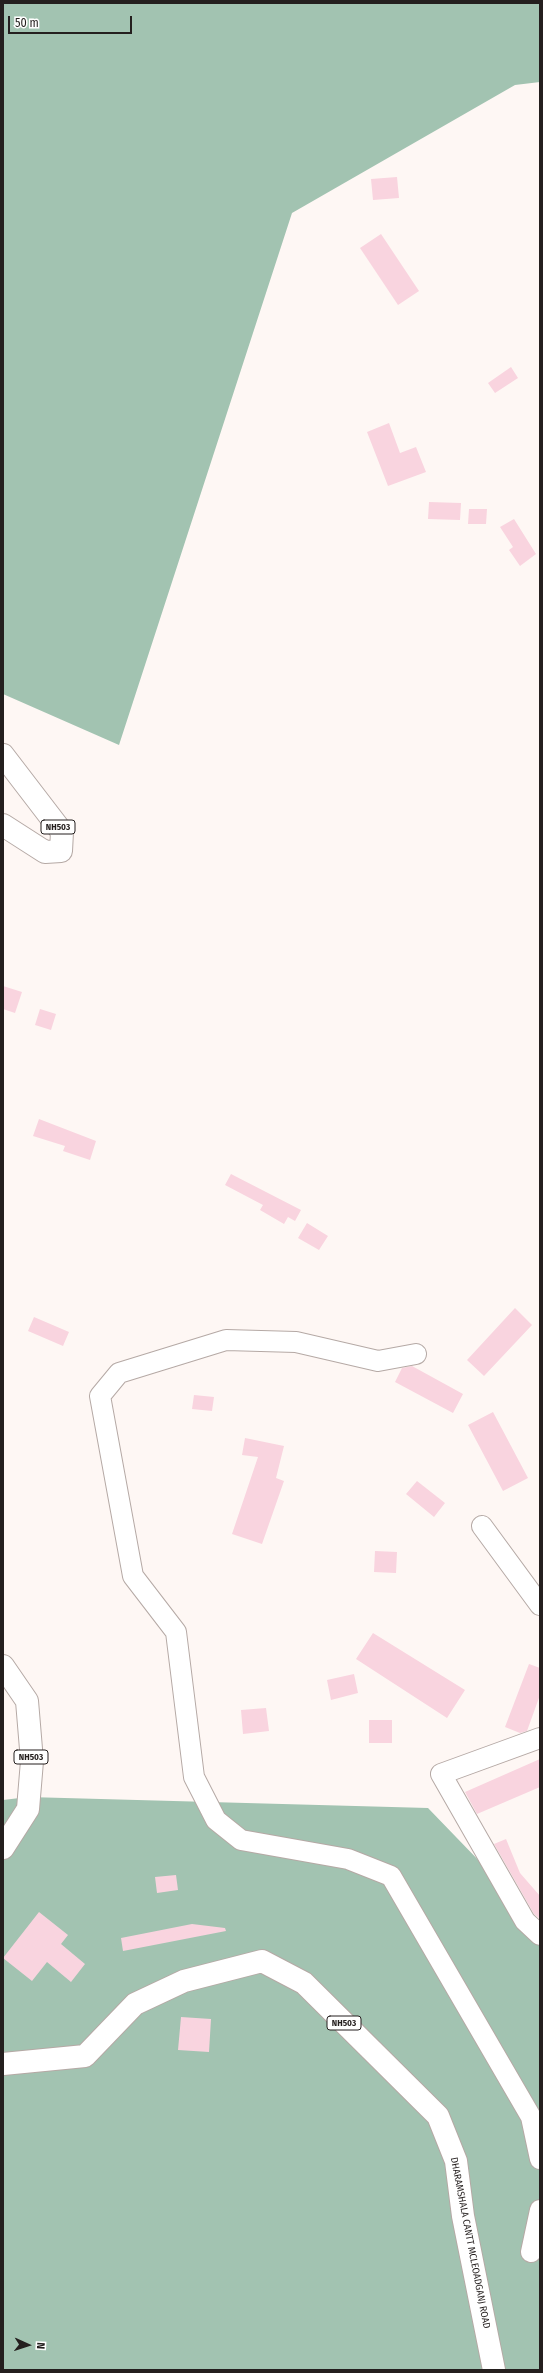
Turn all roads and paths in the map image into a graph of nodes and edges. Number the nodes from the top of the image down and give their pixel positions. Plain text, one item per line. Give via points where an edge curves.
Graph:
1 (3, 754) edge
2 (3, 825) edge
3 (416, 1354) dead end
4 (482, 1526) dead end
5 (540, 1605) edge
6 (3, 1666) edge
7 (540, 1738) edge
8 (3, 1848) edge
9 (540, 1935) edge
10 (3, 2064) edge
11 (540, 2159) edge
12 (540, 2210) edge
13 (530, 2252) dead end
14 (494, 2370) edge

1 - 2 main road, NH503 via 62,832 61,851 45,852
3 - 11 street via 378,1361 296,1342 226,1340 119,1374 100,1396 133,1576 176,1632 194,1777 216,1820 241,1840 348,1859 391,1876 531,2117
4 - 5 street
6 - 8 main road, NH503 via 27,1701 32,1761 28,1809
7 - 9 street via 441,1774 525,1921
10 - 14 main road, DHARAMSHALA CANTT MCLEOADGANJ ROAD / NH503 via 85,2056 135,2004 184,1981 262,1961 304,1983 438,2116 456,2161 463,2216
12 - 13 street

